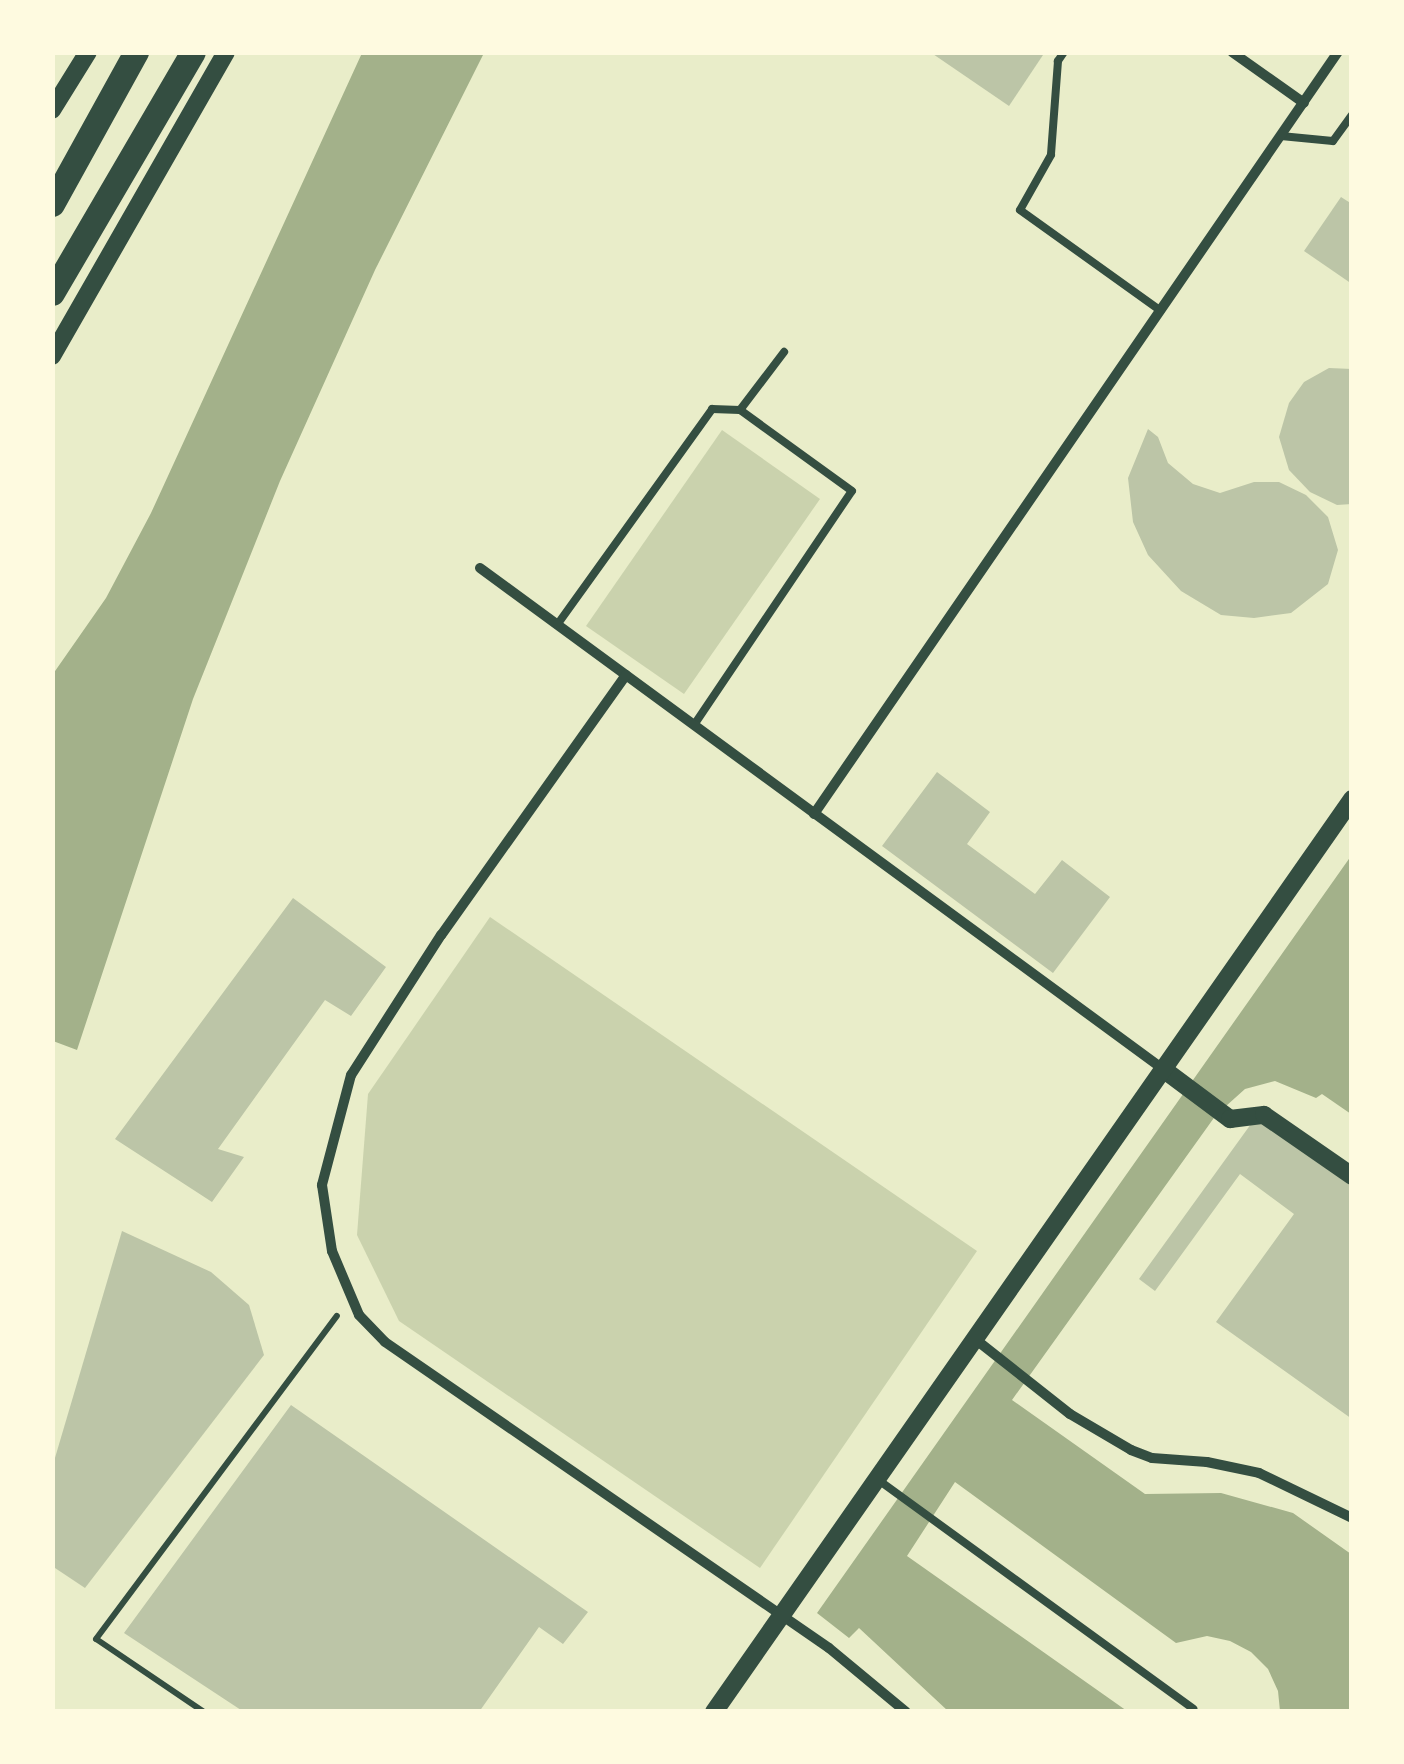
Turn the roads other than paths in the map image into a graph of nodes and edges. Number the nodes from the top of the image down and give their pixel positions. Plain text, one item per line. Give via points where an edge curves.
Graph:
1 (88, 52) edge
2 (136, 52) edge
3 (193, 52) edge
4 (226, 52) edge
5 (1064, 52) edge
6 (1232, 52) edge
7 (1338, 52) edge
8 (1304, 103) junction
9 (52, 110) edge
10 (1352, 115) edge
11 (1281, 136) junction
12 (52, 204) edge
13 (52, 292) edge
14 (1162, 312) junction
15 (784, 352) dead end
16 (52, 356) edge
17 (740, 410) junction
18 (480, 568) dead end
19 (557, 624) junction
20 (626, 675) junction
21 (694, 725) junction
22 (1352, 799) edge
23 (814, 814) junction
24 (1163, 1069) junction
25 (1352, 1176) edge
26 (974, 1339) junction
27 (884, 1484) junction
28 (1352, 1518) edge
29 (782, 1615) junction
30 (1193, 1708) dead end
31 (714, 1712) edge
32 (906, 1712) edge

1 - 9 street
2 - 12 highway
3 - 13 highway
4 - 16 street
5 - 14 lane via 1050,155 1020,210
6 - 8 street
7 - 8 street
8 - 11 street
10 - 11 lane via 1333,142
11 - 14 street
14 - 23 street
15 - 17 lane
17 - 19 lane via 712,409
17 - 21 lane via 852,491
18 - 19 street
19 - 20 street
20 - 21 street
20 - 29 street via 441,935 351,1075 322,1184 332,1251 360,1316 416,1365
21 - 23 street
22 - 24 street
23 - 24 street
24 - 25 street via 1230,1119 1264,1114
24 - 26 street
26 - 27 street
26 - 28 street via 1070,1414 1130,1450 1259,1473
27 - 29 street
27 - 30 lane
29 - 31 street
29 - 32 street

